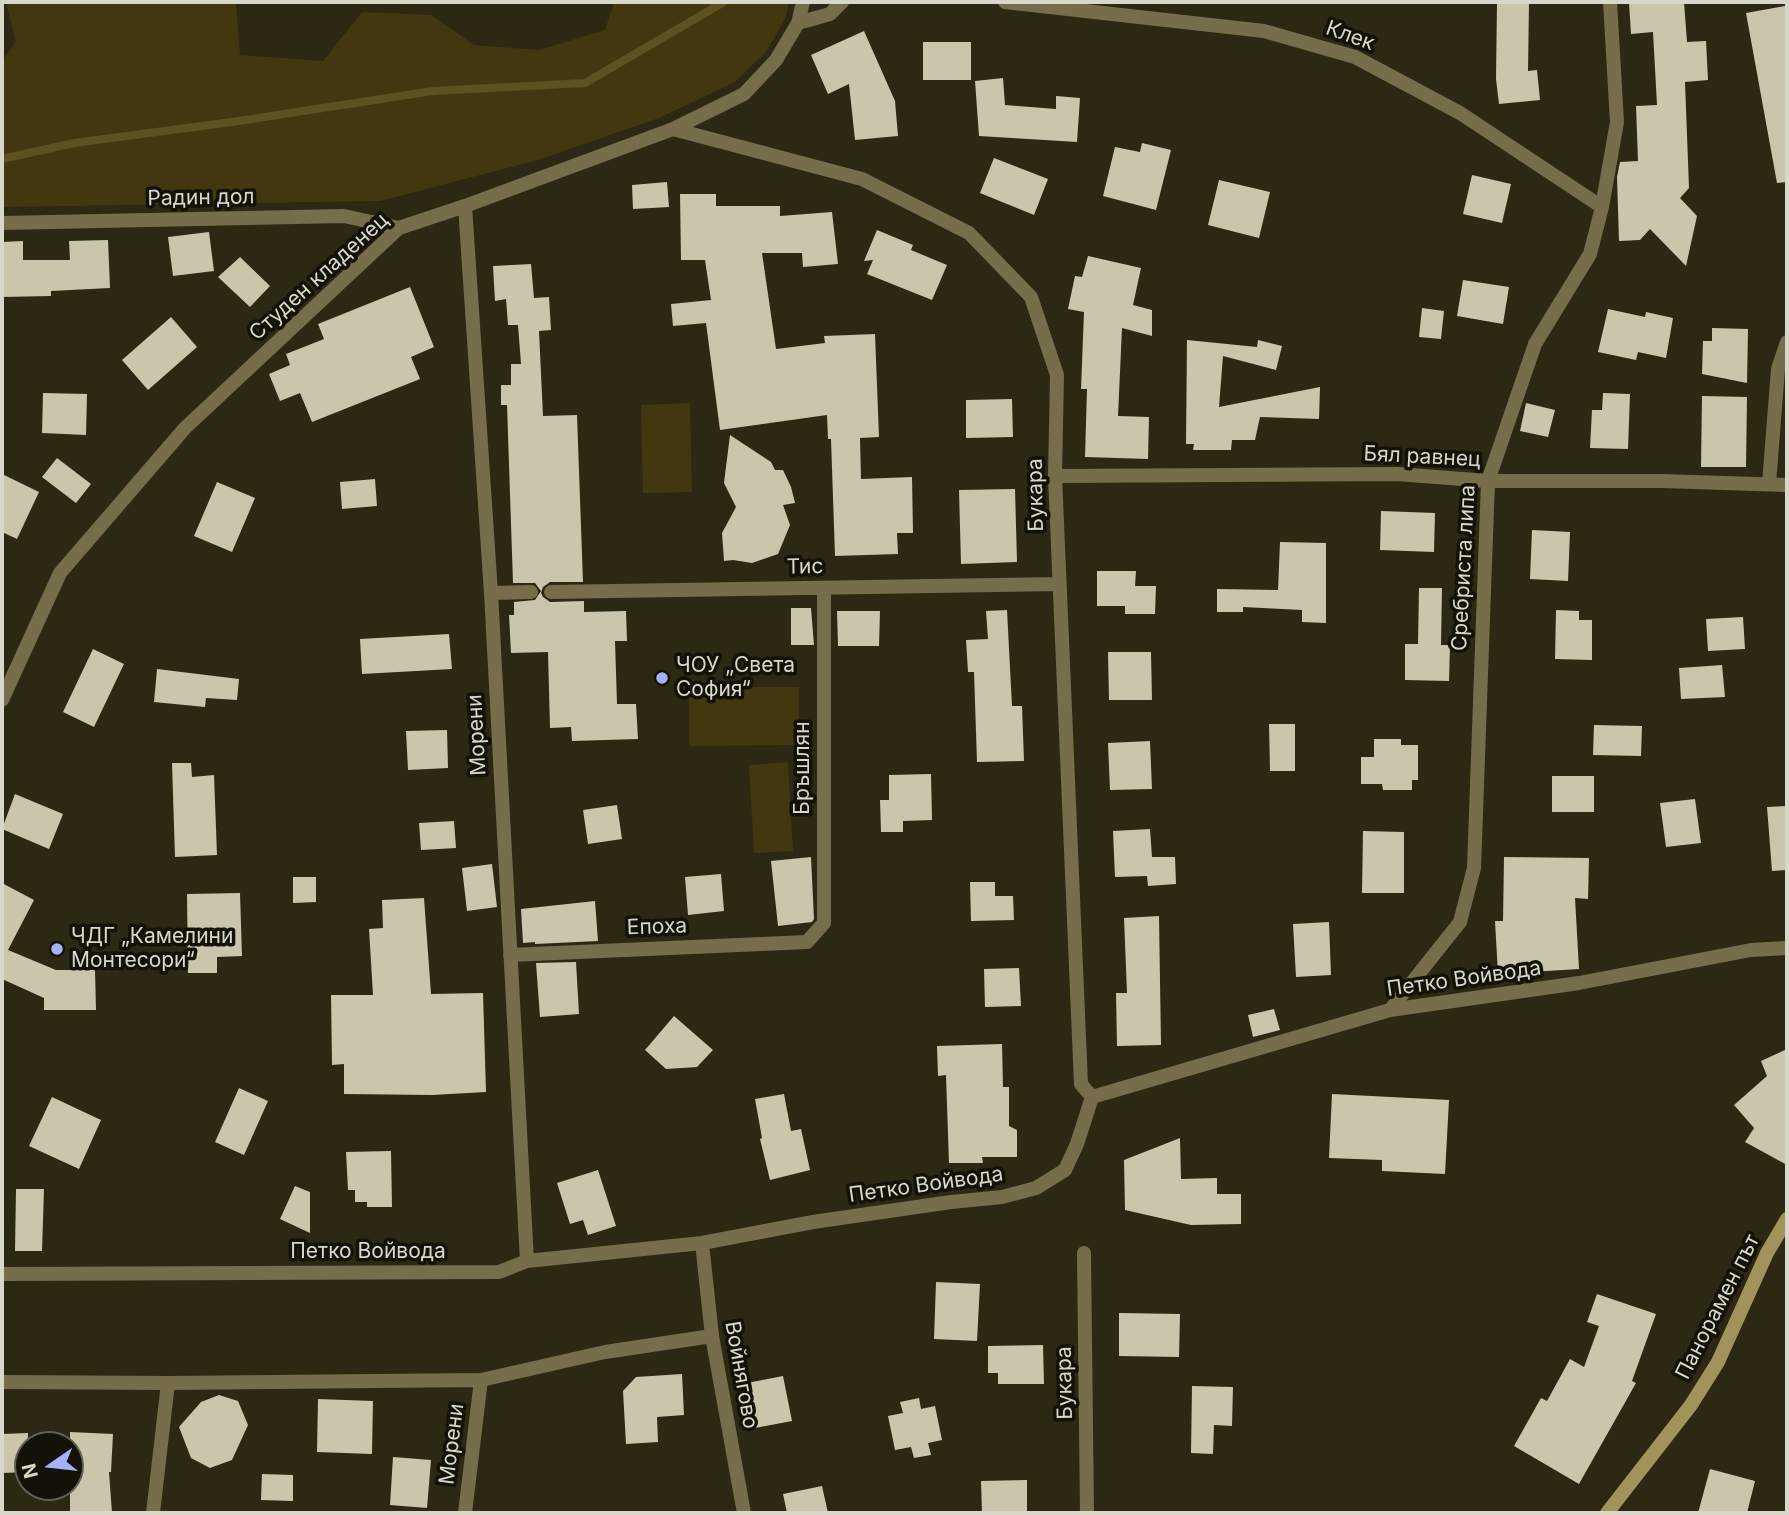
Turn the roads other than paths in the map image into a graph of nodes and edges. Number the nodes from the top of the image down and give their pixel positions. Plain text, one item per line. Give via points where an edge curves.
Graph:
1 (803, 2) edge
2 (842, 2) edge
3 (1005, 2) edge
4 (1610, 2) edge
5 (798, 23) junction
6 (673, 129) junction
7 (465, 206) junction
8 (1602, 207) junction
9 (2, 223) edge
10 (399, 228) junction
11 (1787, 342) edge
12 (1055, 476) junction
13 (1488, 481) junction
14 (1769, 484) junction
15 (1787, 485) edge
16 (1059, 584) junction
17 (824, 588) junction
18 (531, 592) dead end
19 (551, 592) dead end
20 (491, 593) junction
21 (2, 700) edge
22 (807, 942) joint
23 (1787, 948) edge
24 (510, 955) junction
25 (1390, 1010) junction
26 (1092, 1097) junction
27 (1787, 1219) edge
28 (702, 1242) junction
29 (1084, 1253) dead end
30 (527, 1261) junction
31 (2, 1274) edge
32 (712, 1336) junction
33 (481, 1380) junction
34 (2, 1382) edge
35 (168, 1383) junction
36 (153, 1513) edge
37 (465, 1513) edge
38 (744, 1513) edge
39 (1087, 1513) edge
40 (1606, 1513) edge

1 - 5 street, Студен кладенец
2 - 5 street via 830,14
3 - 8 street, Клек via 1264,31 1355,57 1460,113
4 - 8 street, Сребриста липа via 1617,122
5 - 6 street, Студен кладенец via 776,60 744,94
6 - 7 street, Студен кладенец
6 - 12 street, Букара via 862,179 969,233 1031,297 1057,375
7 - 10 street, Студен кладенец
7 - 20 street, Морени
8 - 13 street, Сребриста липа via 1590,254 1535,344
9 - 10 street, Радин дол via 344,216
10 - 21 street, Студен кладенец via 185,428 60,573
11 - 14 street via 1779,369
12 - 13 street, Бял равнец via 1397,474
12 - 16 street, Букара
13 - 14 street, Бял равнец
13 - 25 street, Сребриста липа via 1474,868 1460,922
14 - 15 street, Бял равнец
16 - 17 street, Тис
16 - 26 street, Букара via 1081,1084
17 - 19 street, Тис
17 - 22 street, Бръшлян via 824,923
18 - 20 street
20 - 24 street, Морени
22 - 24 street, Епоха
23 - 25 street, Петко Войвода via 1751,950 1579,983
24 - 30 street, Морени
25 - 26 street, Петко Войвода
26 - 28 street, Петко Войвода via 1065,1170 1036,1188
27 - 40 main road, Панорамен път via 1718,1362 1691,1405
28 - 30 street, Петко Войвода
28 - 32 street, Войнягово
29 - 39 street, Букара
30 - 31 street, Петко Войвода via 499,1272
32 - 33 street via 605,1352
32 - 38 street, Войнягово
33 - 35 street
33 - 37 street, Морени
34 - 35 street
35 - 36 street

